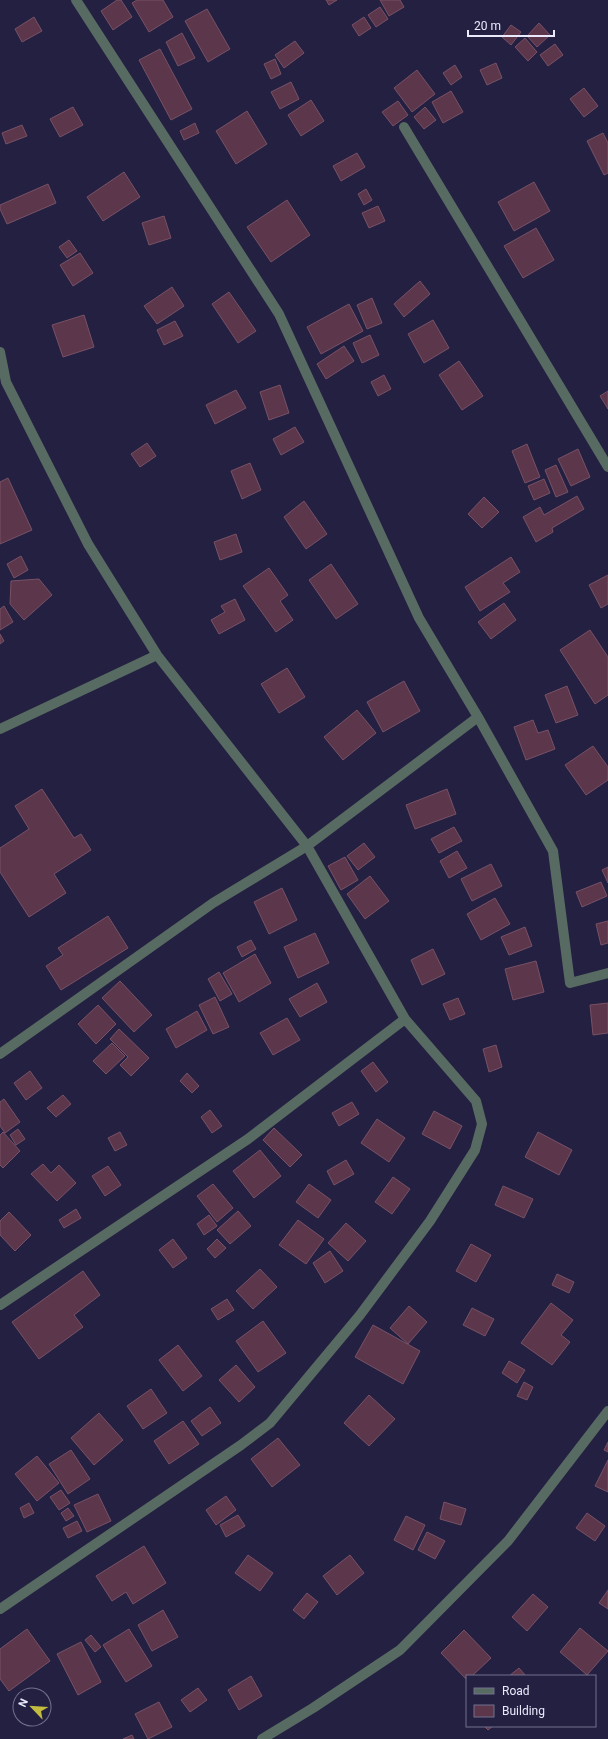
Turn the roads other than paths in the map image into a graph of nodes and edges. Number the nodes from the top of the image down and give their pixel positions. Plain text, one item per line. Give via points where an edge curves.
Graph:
1 (76, 0) edge
2 (404, 127) dead end
3 (0, 352) edge
4 (608, 467) edge
5 (157, 655) junction
6 (478, 717) junction
7 (0, 729) edge
8 (307, 846) junction
9 (608, 973) edge
10 (405, 1019) junction
11 (0, 1054) edge
12 (0, 1305) edge
13 (608, 1411) edge
14 (0, 1609) edge
15 (262, 1739) edge

1 - 6 street via 279,314 419,618
2 - 4 street
3 - 5 street via 6,382 88,544
5 - 7 street
5 - 8 street
6 - 8 street
6 - 9 street via 553,851 570,983
8 - 10 street
8 - 11 street via 213,903
10 - 12 street via 248,1139
10 - 14 street via 476,1101 482,1124 475,1150 430,1221 360,1316 270,1423
13 - 15 street via 508,1541 400,1650

